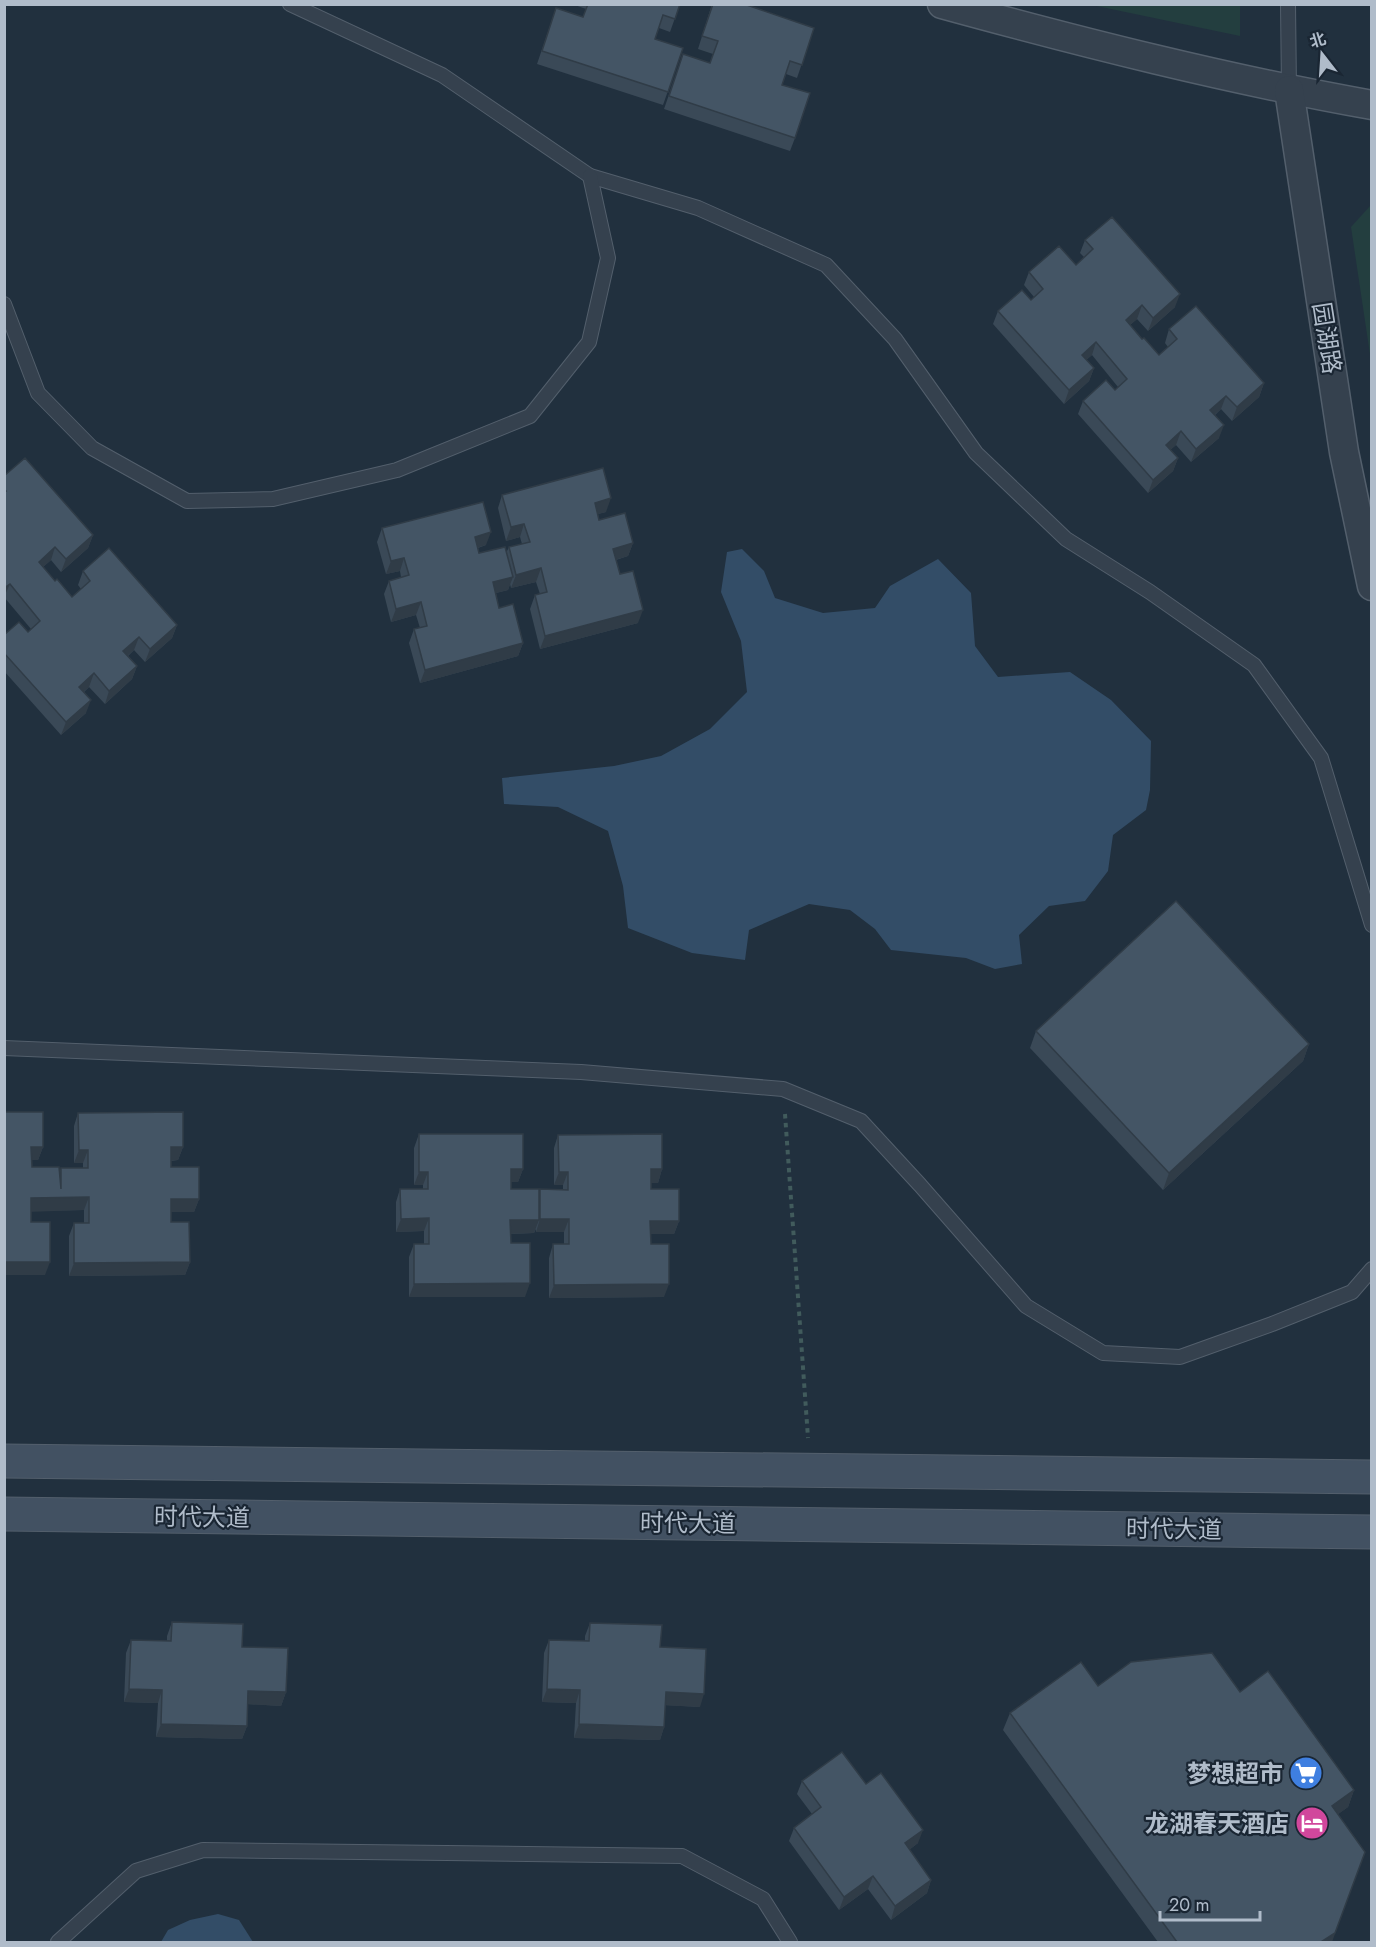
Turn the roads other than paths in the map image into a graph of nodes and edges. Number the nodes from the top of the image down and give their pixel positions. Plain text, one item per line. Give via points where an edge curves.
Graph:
1 (290, 4) edge
2 (942, 4) edge
3 (1288, 4) edge
4 (1289, 90) junction
5 (1371, 105) edge
6 (590, 176) junction
7 (4, 304) edge
8 (1371, 586) edge
9 (1371, 925) edge
10 (4, 1048) edge
11 (1371, 1269) edge
12 (4, 1461) edge
13 (1371, 1477) edge
14 (4, 1514) edge
15 (1371, 1532) edge
16 (58, 1942) edge
17 (790, 1942) edge

1 - 6 lane via 442,75
2 - 4 street via 1083,43
3 - 4 lane
4 - 5 street
4 - 8 street, 园湖路 via 1344,452
6 - 7 lane via 609,258 590,342 530,416 397,470 273,500 187,501 92,448 38,393
6 - 9 lane via 698,208 826,265 895,339 976,453 1066,539 1254,665 1321,758
10 - 11 lane via 581,1072 783,1089 861,1121 1026,1306 1103,1353 1180,1357 1352,1292
12 - 13 main road
14 - 15 main road, 时代大道
16 - 17 lane via 136,1871 203,1850 682,1856 763,1899

